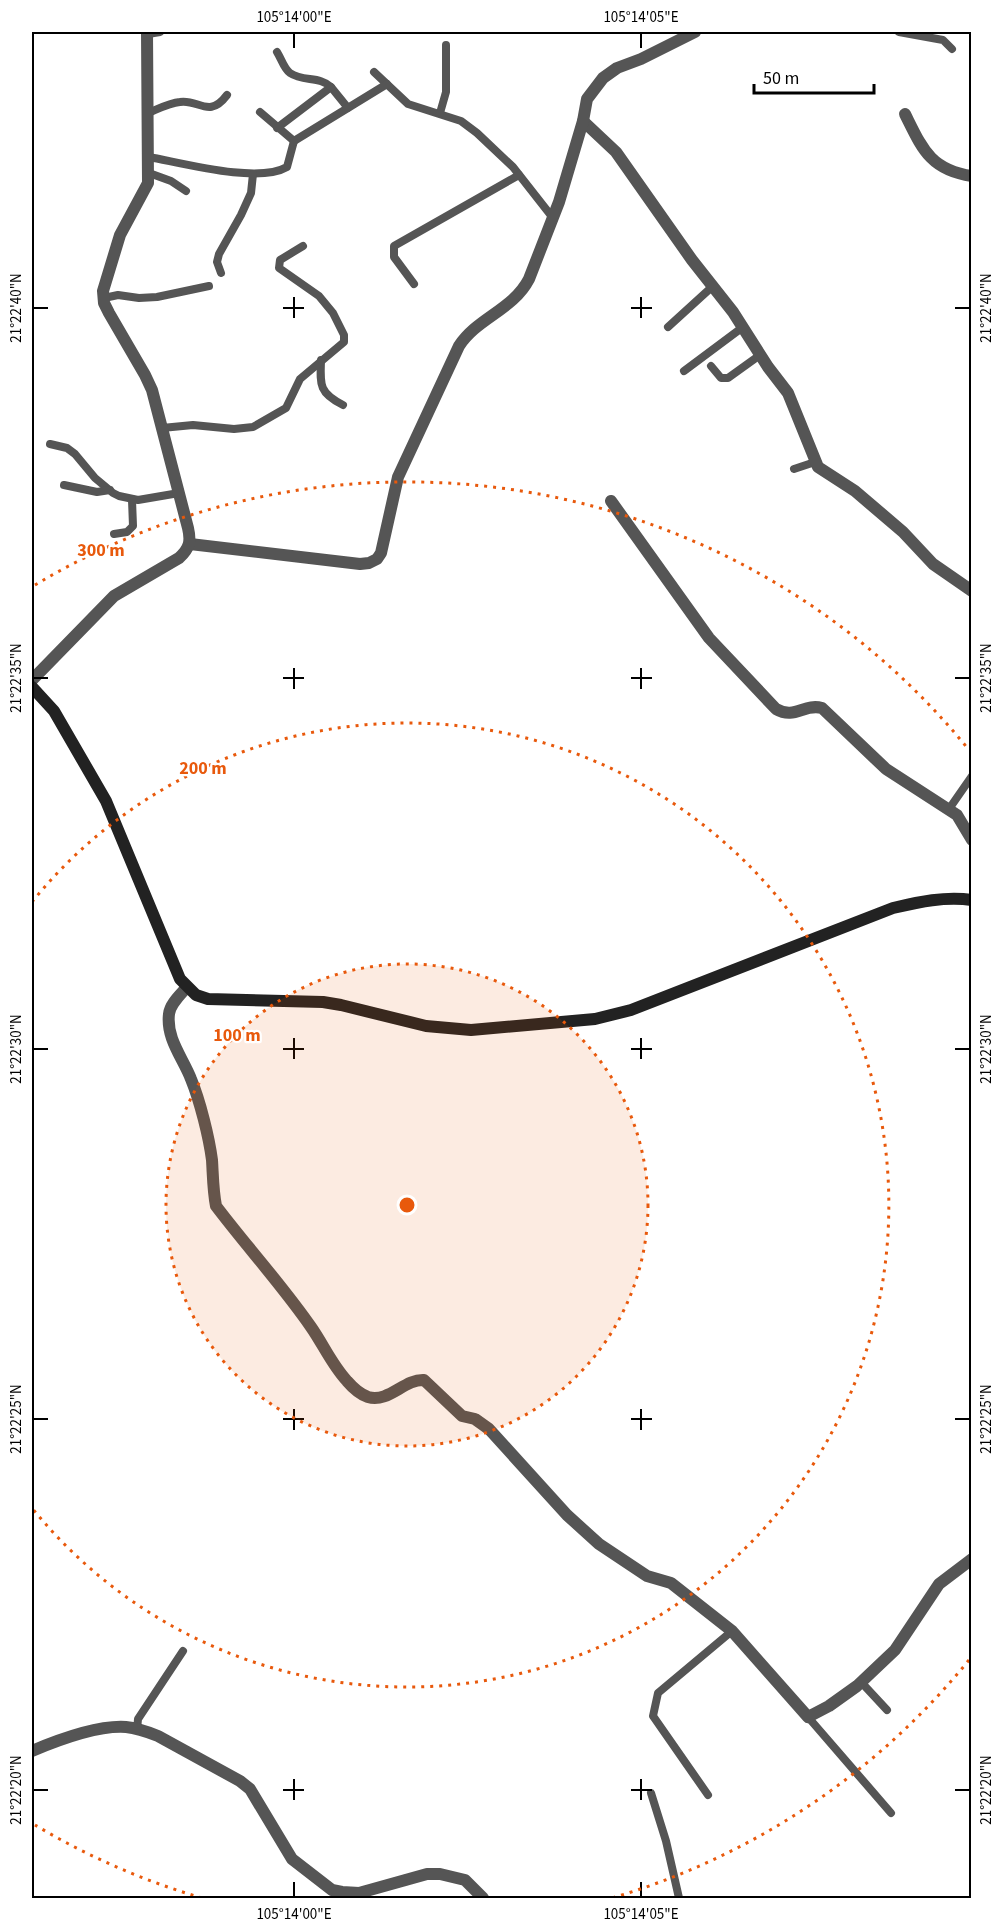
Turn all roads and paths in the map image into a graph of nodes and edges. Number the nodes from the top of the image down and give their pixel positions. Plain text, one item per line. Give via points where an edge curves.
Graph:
1 (160, 32) edge
2 (695, 32) edge
3 (899, 32) edge
4 (147, 33) edge
5 (446, 45) dead end
6 (952, 49) dead end
7 (277, 52) dead end
8 (374, 72) dead end
9 (387, 84) junction
10 (331, 87) junction
11 (227, 94) dead end
12 (348, 108) junction
13 (260, 112) dead end
14 (148, 113) junction
15 (440, 113) junction
16 (905, 114) dead end
17 (583, 122) junction
18 (277, 128) junction
19 (294, 141) junction
20 (149, 157) junction
21 (149, 173) junction
22 (253, 174) junction
23 (519, 175) junction
24 (972, 176) edge
25 (186, 190) dead end
26 (553, 218) junction
27 (303, 246) dead end
28 (221, 273) dead end
29 (414, 284) dead end
30 (209, 286) dead end
31 (713, 286) junction
32 (104, 298) junction
33 (668, 327) dead end
34 (743, 327) junction
35 (760, 355) junction
36 (321, 360) junction
37 (711, 366) dead end
38 (684, 371) dead end
39 (343, 405) dead end
40 (162, 428) junction
41 (50, 444) dead end
42 (815, 462) junction
43 (794, 469) dead end
44 (64, 485) dead end
45 (110, 490) junction
46 (179, 493) junction
47 (132, 500) junction
48 (611, 501) dead end
49 (114, 534) dead end
50 (190, 544) junction
51 (972, 591) edge
52 (32, 680) edge
53 (32, 687) edge
54 (972, 776) edge
55 (949, 809) junction
56 (972, 840) edge
57 (972, 900) edge
58 (187, 987) junction
59 (972, 1559) edge
60 (732, 1631) junction
61 (183, 1651) dead end
62 (861, 1682) junction
63 (887, 1710) dead end
64 (808, 1717) junction
65 (137, 1730) junction
66 (32, 1750) edge
67 (651, 1793) dead end
68 (708, 1795) dead end
69 (891, 1813) dead end
70 (483, 1899) edge
71 (679, 1899) edge

1 - 4 lane
2 - 17 street via 603,78 587,99
3 - 6 lane via 944,40
4 - 14 street
5 - 15 lane via 446,92
7 - 10 lane via 288,72
8 - 9 lane
9 - 12 lane
9 - 15 lane via 408,104
10 - 12 lane
10 - 18 lane
11 - 14 lane via 222,102 212,106 186,101
12 - 19 lane
13 - 18 lane
14 - 20 street
15 - 23 lane via 477,134
16 - 24 street via 925,153 946,170
17 - 26 street
17 - 31 street via 616,152
18 - 19 lane
19 - 22 lane via 287,167
20 - 21 street
20 - 22 lane
21 - 25 lane
21 - 32 street via 145,192 120,235 104,284
22 - 28 lane via 251,193 219,254
23 - 26 lane
23 - 29 lane via 394,246 394,257
26 - 50 street via 523,291 459,346 398,477 377,559 360,564
27 - 36 lane via 278,264 283,272 319,296 341,327 344,342
30 - 32 lane via 157,297
31 - 33 lane
31 - 34 street
32 - 40 street via 149,382
34 - 35 street
34 - 38 lane
35 - 37 lane via 728,378 722,378
35 - 42 street via 788,393
36 - 39 lane via 322,389 330,399
36 - 40 lane via 300,379 286,408 253,427
40 - 46 street
41 - 45 lane via 75,454
42 - 43 lane
42 - 51 street via 895,525 938,568
44 - 45 lane via 97,492
45 - 47 lane
46 - 47 lane
46 - 50 street
47 - 49 lane via 133,526 127,532
48 - 55 street via 710,638 776,709 793,714 822,708 891,772
50 - 52 street via 179,558 108,602
53 - 58 street via 54,711 106,801 174,968
54 - 55 lane
55 - 56 street
57 - 58 street via 945,899 893,908 630,1010 595,1019 448,1029 323,1002 208,999
58 - 60 street via 174,1002 169,1016 172,1038 199,1103 212,1158 216,1206 311,1326 344,1378 356,1391 371,1398 424,1380 462,1416 489,1429 567,1515 599,1544 647,1576 671,1583
59 - 62 street via 939,1584 895,1650
60 - 64 street
60 - 68 lane via 658,1693 652,1716
61 - 65 lane via 138,1719
62 - 63 lane
62 - 64 street
64 - 69 lane
65 - 66 street via 93,1730
65 - 70 street via 158,1736 245,1785 292,1859 332,1890 359,1893 440,1874 465,1880
67 - 71 lane

